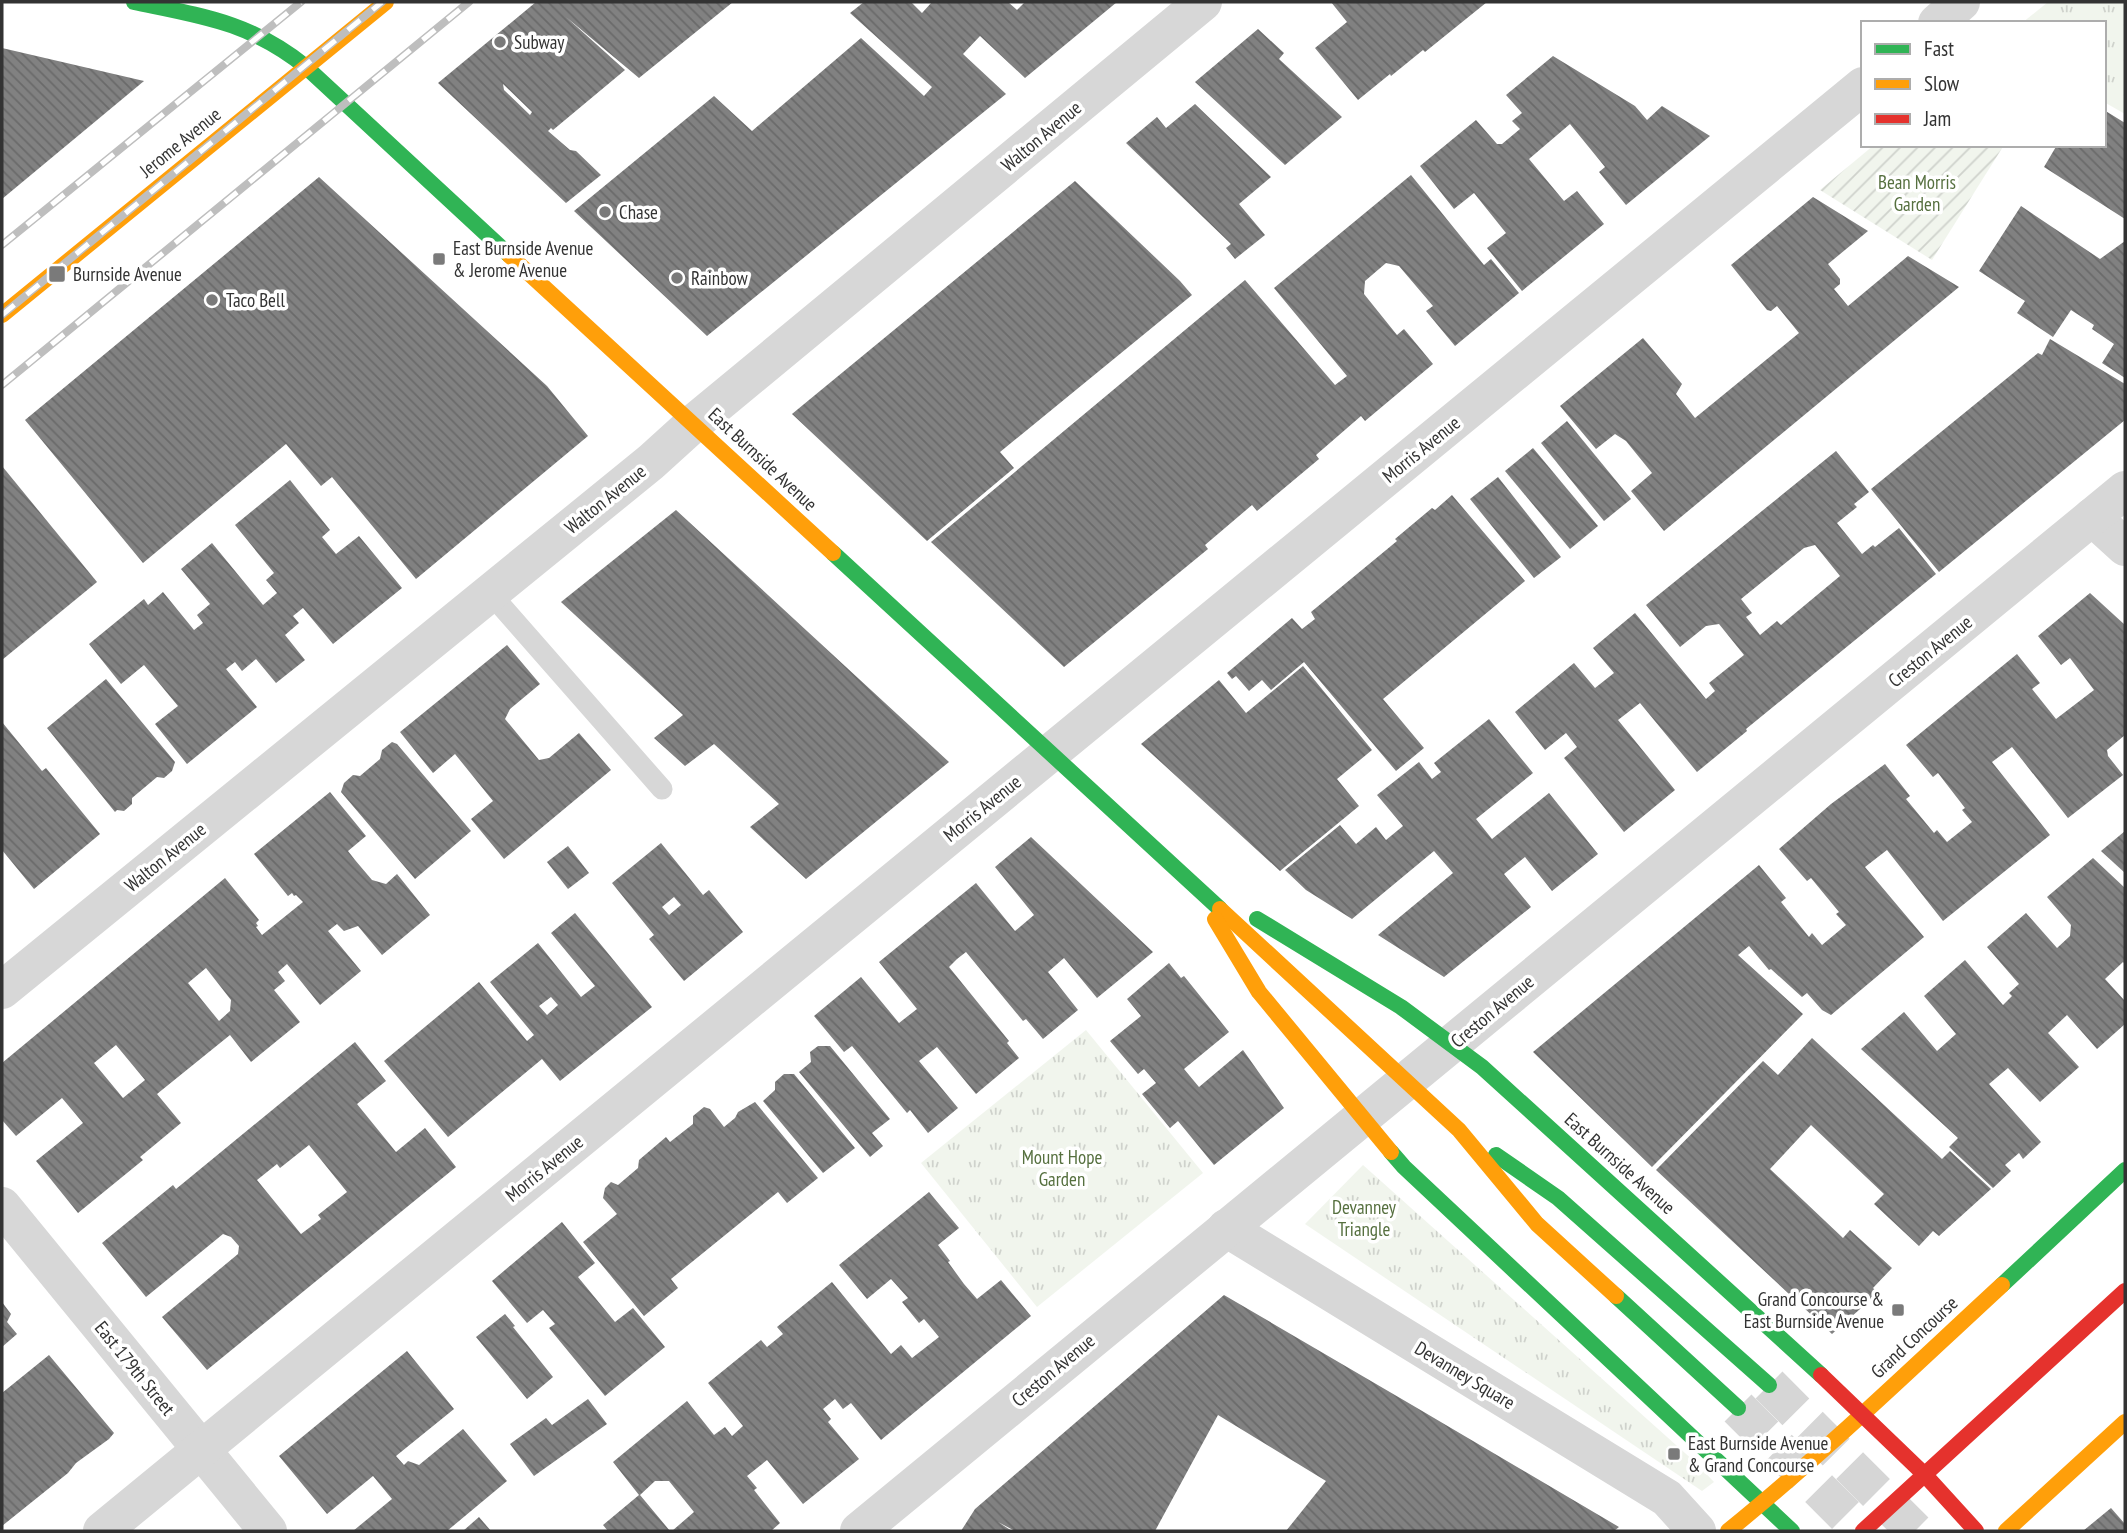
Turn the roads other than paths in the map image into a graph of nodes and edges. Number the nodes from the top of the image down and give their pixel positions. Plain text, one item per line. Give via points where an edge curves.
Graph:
1 (134, 2) edge
2 (386, 2) edge
3 (1203, 2) edge
4 (1961, 2) edge
5 (1939, 21) edge
6 (306, 67) junction
7 (1861, 88) edge
8 (2, 315) edge
9 (694, 424) junction
10 (2125, 490) edge
11 (2092, 517) junction
12 (2125, 547) edge
13 (490, 593) junction
14 (1049, 753) junction
15 (662, 789) dead end
16 (1192, 881) junction
17 (2, 990) edge
18 (1453, 1044) junction
19 (1407, 1081) junction
20 (1361, 1118) junction
21 (1459, 1130) junction
22 (2125, 1170) edge
23 (2, 1206) edge
24 (1226, 1228) junction
25 (2125, 1291) edge
26 (1769, 1385) tunnel mouth
27 (1738, 1408) tunnel mouth
28 (1863, 1413) junction
29 (2125, 1422) edge
30 (201, 1450) junction
31 (1925, 1475) junction
32 (1764, 1502) junction
33 (102, 1531) edge
34 (268, 1531) edge
35 (859, 1531) edge
36 (1697, 1531) edge
37 (1728, 1531) edge
38 (1792, 1531) edge
39 (1863, 1531) edge
40 (1976, 1531) edge
41 (2006, 1531) edge

1 - 6 main road, East Burnside Avenue via 252,33
2 - 6 main road, Jerome Avenue
3 - 9 street, Walton Avenue
4 - 5 street
6 - 8 main road, Jerome Avenue
6 - 9 main road, East Burnside Avenue
7 - 14 street, Morris Avenue
9 - 13 street, Walton Avenue
9 - 14 main road, East Burnside Avenue
10 - 11 street, Creston Avenue
11 - 12 street
11 - 18 street, Creston Avenue
13 - 15 lane
13 - 17 street, Walton Avenue
14 - 16 main road, East Burnside Avenue
14 - 30 street, Morris Avenue
16 - 18 main road, East Burnside Avenue via 1305,947
16 - 19 main road, East Burnside Avenue
16 - 20 main road, East Burnside Avenue via 1259,992
18 - 19 street, Creston Avenue
18 - 28 main road, East Burnside Avenue
19 - 20 street, Creston Avenue
19 - 21 main road, East Burnside Avenue
20 - 24 street, Creston Avenue
20 - 32 main road, East Burnside Avenue via 1404,1167
21 - 26 main road, East Burnside Avenue via 1558,1198
21 - 27 main road, East Burnside Avenue via 1537,1224
22 - 28 main road, Grand Concourse
23 - 30 street, East 179th Street
24 - 35 street, Creston Avenue
24 - 36 street, Devanney Square via 1667,1498
25 - 31 main road
28 - 31 main road, East Burnside Avenue
28 - 32 main road, Grand Concourse
29 - 41 main road
30 - 33 street, Morris Avenue
30 - 34 street, East 179th Street
31 - 39 main road
31 - 40 main road, East Burnside Avenue
32 - 37 main road, Grand Concourse
32 - 38 main road, East Burnside Avenue

